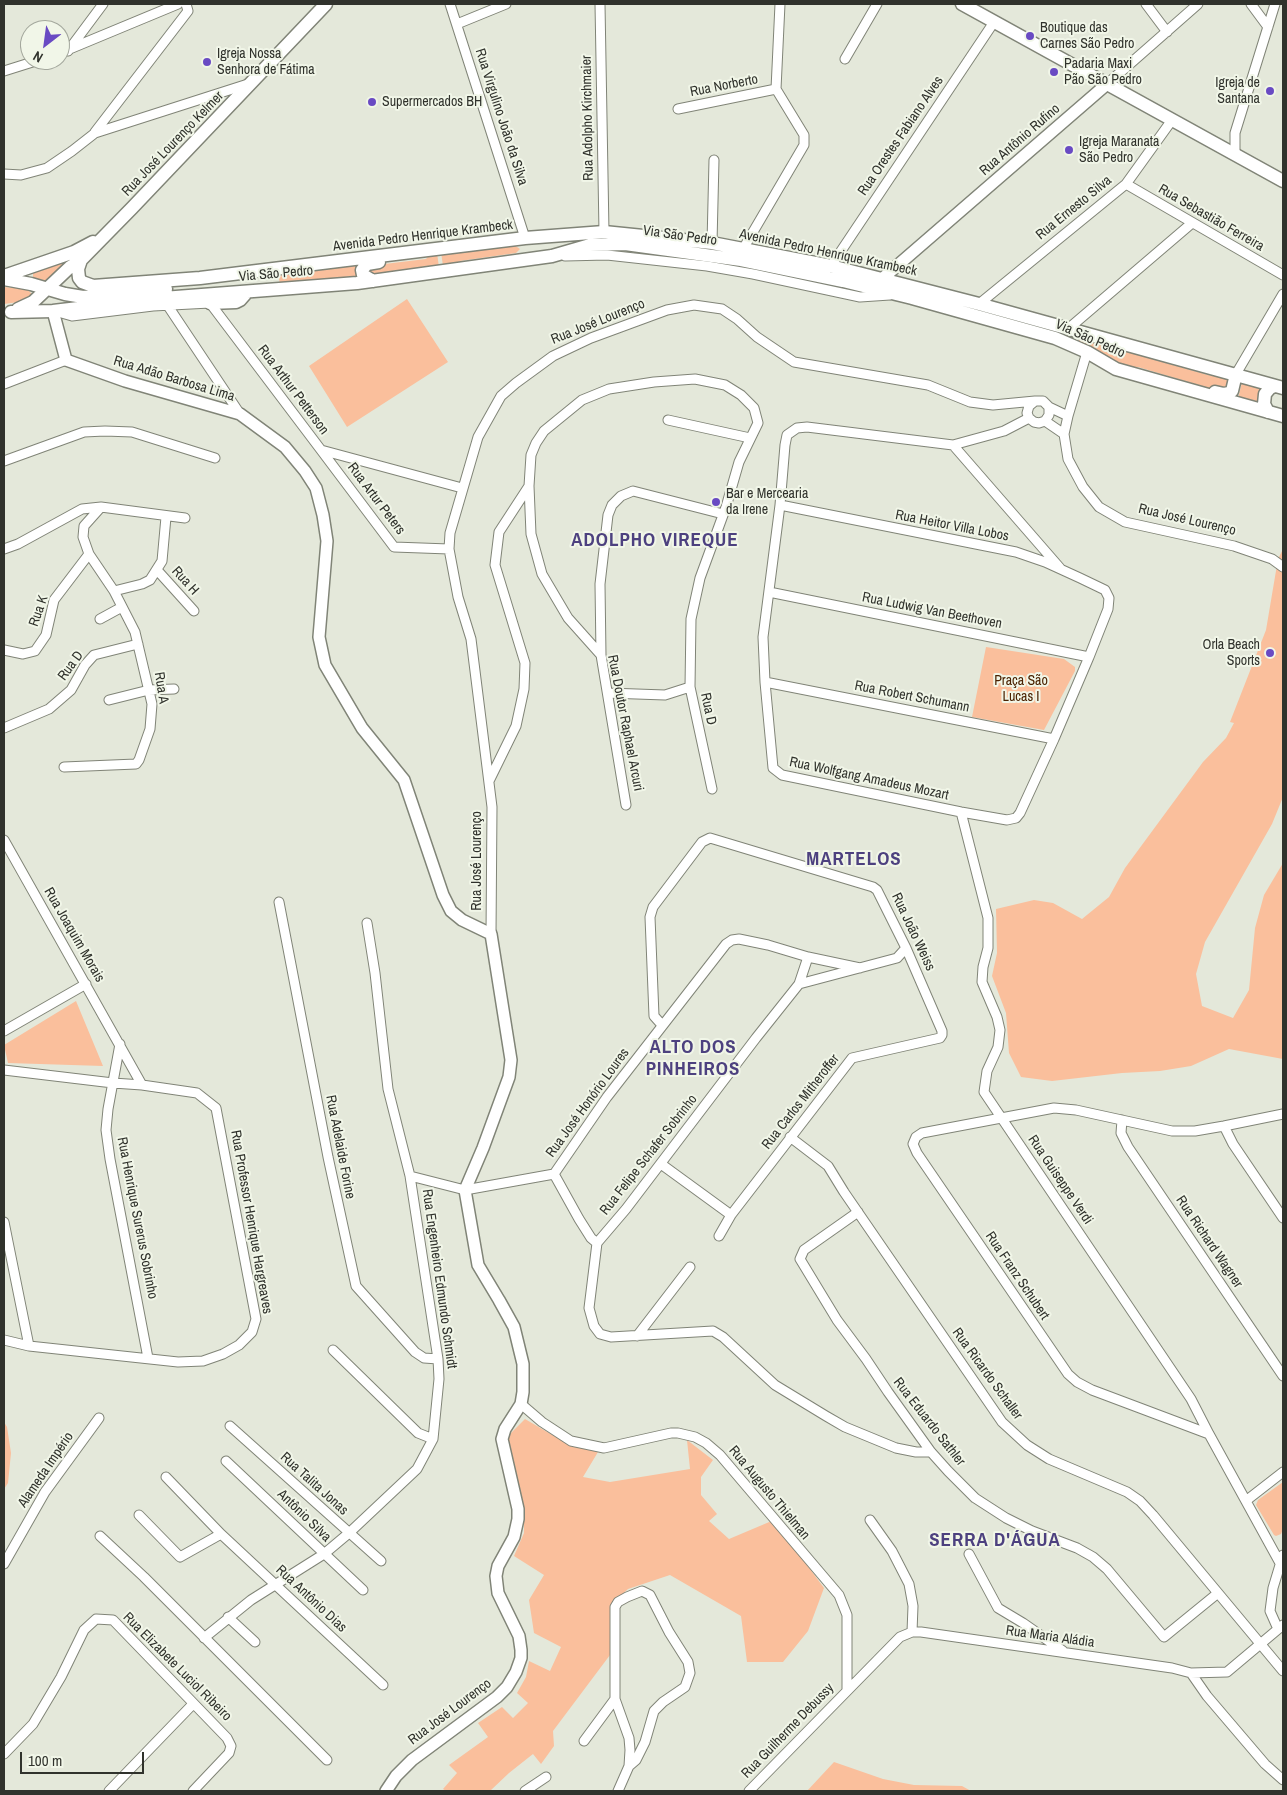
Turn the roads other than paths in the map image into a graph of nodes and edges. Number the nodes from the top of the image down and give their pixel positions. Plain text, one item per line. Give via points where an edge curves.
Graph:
1 (103, 4) edge
2 (178, 4) edge
3 (186, 4) edge
4 (326, 4) edge
5 (450, 4) edge
6 (506, 4) edge
7 (600, 4) edge
8 (780, 4) edge
9 (877, 4) edge
10 (962, 4) edge
11 (1146, 4) edge
12 (1198, 4) edge
13 (1251, 4) edge
14 (1275, 4) edge
15 (994, 22) junction
16 (457, 24) junction
17 (1268, 27) junction
18 (1167, 32) junction
19 (70, 45) edge
20 (70, 49) edge
21 (845, 59) dead end
22 (20, 66) edge
23 (4, 71) edge
24 (252, 83) junction
25 (1106, 84) junction
26 (776, 89) junction
27 (678, 109) dead end
28 (1172, 120) junction
29 (95, 133) junction
30 (1235, 133) junction
31 (1220, 146) junction
32 (1235, 154) junction
33 (714, 160) dead end
34 (4, 174) edge
35 (1283, 181) edge
36 (1126, 184) junction
37 (1192, 223) junction
38 (604, 232) junction
39 (102, 238) junction
40 (525, 238) junction
41 (712, 243) junction
42 (743, 249) junction
43 (426, 251) junction
44 (81, 260) junction
45 (830, 266) junction
46 (459, 269) junction
47 (274, 270) junction
48 (1283, 275) edge
49 (4, 278) edge
50 (883, 278) junction
51 (372, 281) junction
52 (47, 290) junction
53 (246, 292) junction
54 (1283, 294) edge
55 (210, 303) junction
56 (979, 304) junction
57 (168, 306) junction
58 (53, 311) junction
59 (7, 312) edge
60 (1068, 329) junction
61 (1087, 352) junction
62 (66, 360) junction
63 (1133, 373) junction
64 (1236, 374) junction
65 (4, 384) edge
66 (1279, 387) edge
67 (1035, 401) junction
68 (1005, 403) junction
69 (1049, 407) junction
70 (1268, 412) junction
71 (240, 414) junction
72 (1028, 416) junction
73 (1068, 416) junction
74 (1283, 416) edge
75 (668, 420) dead end
76 (1045, 421) junction
77 (1283, 423) edge
78 (1064, 434) junction
79 (750, 438) junction
80 (953, 445) junction
81 (321, 450) junction
82 (214, 458) dead end
83 (4, 461) edge
84 (529, 486) junction
85 (462, 488) junction
86 (780, 505) junction
87 (101, 507) junction
88 (723, 514) junction
89 (166, 516) junction
90 (185, 518) dead end
91 (449, 548) junction
92 (4, 549) edge
93 (90, 554) junction
94 (1283, 567) edge
95 (1060, 568) junction
96 (157, 570) junction
97 (114, 591) junction
98 (769, 592) junction
99 (1109, 598) joint
100 (122, 607) junction
101 (194, 611) dead end
102 (100, 619) dead end
103 (138, 644) junction
104 (4, 650) edge
105 (601, 655) junction
106 (1089, 657) junction
107 (765, 682) junction
108 (690, 687) junction
109 (174, 689) dead end
110 (150, 690) junction
111 (608, 693) junction
112 (109, 700) dead end
113 (4, 728) edge
114 (1054, 739) junction
115 (64, 767) dead end
116 (489, 781) junction
117 (712, 789) dead end
118 (626, 805) dead end
119 (962, 812) junction
120 (4, 840) edge
121 (279, 902) dead end
122 (367, 923) dead end
123 (491, 934) junction
124 (906, 948) junction
125 (808, 957) junction
126 (833, 963) junction
127 (860, 968) junction
128 (831, 975) junction
129 (86, 984) junction
130 (799, 984) junction
131 (662, 1024) junction
132 (4, 1031) edge
133 (940, 1038) joint
134 (120, 1044) junction
135 (4, 1070) edge
136 (113, 1083) junction
137 (142, 1085) junction
138 (1283, 1114) edge
139 (1001, 1118) junction
140 (1122, 1120) junction
141 (1224, 1126) junction
142 (790, 1137) junction
143 (661, 1164) junction
144 (554, 1174) junction
145 (410, 1176) junction
146 (465, 1190) junction
147 (858, 1212) junction
148 (730, 1215) junction
149 (1283, 1218) edge
150 (4, 1222) edge
151 (719, 1236) dead end
152 (6, 1237) edge
153 (596, 1243) junction
154 (690, 1267) dead end
155 (637, 1336) junction
156 (4, 1340) edge
157 (29, 1346) junction
158 (333, 1350) dead end
159 (148, 1358) junction
160 (438, 1359) junction
161 (1283, 1376) edge
162 (521, 1404) junction
163 (99, 1418) dead end
164 (230, 1426) dead end
165 (1209, 1434) junction
166 (433, 1439) junction
167 (931, 1452) junction
168 (226, 1461) dead end
169 (1283, 1472) edge
170 (166, 1477) dead end
171 (1247, 1500) junction
172 (139, 1515) dead end
173 (870, 1520) dead end
174 (349, 1533) junction
175 (221, 1534) junction
176 (100, 1536) dead end
177 (324, 1554) junction
178 (969, 1554) dead end
179 (1282, 1559) edge
180 (381, 1560) dead end
181 (4, 1564) edge
182 (274, 1584) junction
183 (363, 1590) dead end
184 (1218, 1593) junction
185 (228, 1617) junction
186 (1281, 1627) edge
187 (912, 1632) junction
188 (204, 1638) junction
189 (255, 1642) dead end
190 (1261, 1644) junction
191 (1066, 1653) junction
192 (1283, 1671) edge
193 (1191, 1673) junction
194 (383, 1685) dead end
195 (848, 1690) junction
196 (615, 1699) junction
197 (193, 1704) junction
198 (584, 1741) dead end
199 (4, 1754) edge
200 (327, 1760) dead end
201 (629, 1766) junction
202 (546, 1777) dead end
203 (1283, 1780) edge
204 (109, 1791) edge
205 (193, 1791) edge
206 (386, 1791) edge
207 (525, 1791) edge
208 (618, 1791) edge
209 (749, 1791) edge

1 - 19 street
2 - 20 street
3 - 29 street via 188,11
4 - 24 main road, Rua José Lourenço Kelmer
5 - 16 street, Rua Virgulino João da Silva
6 - 16 street
7 - 38 street, Rua Adolpho Kirchmaier
8 - 26 street
9 - 21 street
10 - 15 main road
11 - 18 street
12 - 18 street, Rua Antônio Rufino
13 - 17 street
14 - 17 street
15 - 25 main road
15 - 45 street, Rua Orestes Fabiano Alves
16 - 40 street, Rua Virgulino João da Silva
17 - 30 street
18 - 25 street, Rua Antônio Rufino
22 - 23 street
24 - 29 street
24 - 39 main road, Rua José Lourenço Kelmer
25 - 28 main road
25 - 50 street, Rua Antônio Rufino
26 - 27 street, Rua Norberto
26 - 42 street via 804,135 804,144
28 - 31 main road
28 - 36 street, Rua Ernesto Silva
29 - 34 street via 47,168 21,175
30 - 31 street
30 - 32 street
31 - 32 main road
32 - 35 main road
33 - 41 street
36 - 37 street, Rua Sebastião Ferreira
36 - 56 street, Rua Ernesto Silva
37 - 48 street, Rua Sebastião Ferreira
37 - 60 street
38 - 40 main road, Avenida Pedro Henrique Krambeck
38 - 41 main road, Avenida Pedro Henrique Krambeck
39 - 44 main road, Rua José Lourenço Kelmer
39 - 49 main road, Rua José Lourenço Kelmer
40 - 43 main road, Avenida Pedro Henrique Krambeck
40 - 46 main road via 525,249 520,255 463,264
41 - 42 main road, Avenida Pedro Henrique Krambeck
42 - 45 main road, Avenida Pedro Henrique Krambeck
43 - 47 main road, Avenida Pedro Henrique Krambeck
43 - 51 main road via 419,256 367,264 362,270 363,275
44 - 47 main road, Avenida Pedro Henrique Krambeck via 79,278 93,286
44 - 52 main road, Rua José Lourenço Kelmer
45 - 50 main road, Avenida Pedro Henrique Krambeck
46 - 51 main road, Via São Pedro
46 - 61 main road, Via São Pedro via 552,256 590,245 625,244 741,260 843,281 1054,338
47 - 52 main road, Via São Pedro via 244,282 83,297
49 - 52 main road, Via São Pedro
50 - 56 main road, Avenida Pedro Henrique Krambeck
51 - 53 main road, Via São Pedro
52 - 59 main road, Rua José Lourenço Kelmer via 33,302
53 - 55 main road via 236,302
53 - 58 main road, Via São Pedro
54 - 64 street
55 - 57 street
55 - 81 street, Rua Arthur Petterson
56 - 60 main road, Avenida Pedro Henrique Krambeck
57 - 58 street via 72,316
57 - 71 street
58 - 59 main road
58 - 62 street
60 - 64 main road, Avenida Pedro Henrique Krambeck
61 - 63 main road, Via São Pedro via 1116,369
61 - 73 street
62 - 65 street
62 - 71 street, Rua Adão Barbosa Lima via 125,381
63 - 64 main road via 1142,372 1224,394 1232,391
63 - 70 main road, Via São Pedro
64 - 66 main road, Avenida Pedro Henrique Krambeck
66 - 70 main road via 1270,388 1265,394 1264,404
67 - 68 street, Rua José Lourenço
67 - 69 street via 1043,401
67 - 72 street via 1029,406
68 - 72 street, Rua José Lourenço
68 - 85 street, Rua José Lourenço via 970,402 928,385 794,362 722,309 694,304 667,310 591,338 553,356 516,383 501,396 486,420
69 - 73 street
69 - 76 street
70 - 74 main road, Via São Pedro
70 - 77 street
71 - 123 street, Rua Adão Barbosa Lima via 285,447 316,488 327,541 319,637 325,665 362,728 404,780 451,911
72 - 76 street via 1034,422
72 - 80 street, Rua Wolfgang Amadeus Mozart via 1004,430
73 - 78 street
75 - 79 street
76 - 78 street
78 - 94 street, Rua José Lourenço via 1068,459 1083,487 1099,507 1125,522 1234,546 1272,559
79 - 84 street, Rua Doutor Raphael Arcuri via 758,423 754,408 725,385 695,380 609,389 582,400 544,431 531,455
79 - 88 street, Rua Doutor Raphael Arcuri
80 - 86 street, Rua Wolfgang Amadeus Mozart via 797,428 788,436 785,446
80 - 95 street
81 - 85 street, Rua Arthur Petterson
81 - 91 street, Rua Artur Peters via 394,547
82 - 83 street via 132,432 105,430 84,432
84 - 105 street, Rua Doutor Raphael Arcuri via 531,534 542,574 568,618
84 - 116 street via 499,532 495,566 525,663 524,690 516,726
85 - 91 street, Rua José Lourenço
86 - 95 street, Rua Heitor Villa Lobos via 1016,552
86 - 98 street, Rua Wolfgang Amadeus Mozart
87 - 89 street
87 - 92 street via 82,509
87 - 93 street via 84,526 83,537
88 - 105 street via 633,491 612,505 608,514 600,584
88 - 108 street, Rua Doutor Raphael Arcuri via 700,578 691,620
89 - 90 street
89 - 96 street via 162,561
91 - 116 street, Rua José Lourenço via 458,597 471,638
93 - 97 street, Rua A
93 - 104 street, Rua K via 54,600 46,635 35,651 23,654
95 - 99 street, Rua Heitor Villa Lobos via 1104,590
96 - 97 street via 150,580 142,584
96 - 101 street, Rua H
97 - 100 street, Rua A
98 - 106 street, Rua Ludwig Van Beethoven
98 - 107 street, Rua Wolfgang Amadeus Mozart via 763,637
99 - 106 street, Rua Wolfgang Amadeus Mozart via 1108,609
100 - 102 street
100 - 103 street, Rua A
103 - 110 street, Rua A
103 - 113 street, Rua D via 94,655 71,690 49,709
105 - 111 street, Rua Doutor Raphael Arcuri
106 - 114 street, Rua Wolfgang Amadeus Mozart
107 - 114 street, Rua Robert Schumann
107 - 119 street, Rua Wolfgang Amadeus Mozart via 773,768 777,772
108 - 111 street, Rua D via 665,695
108 - 117 street, Rua D
109 - 110 street
110 - 112 street
110 - 115 street, Rua A via 150,729 136,764
111 - 118 street, Rua Doutor Raphael Arcuri
114 - 119 street, Rua Wolfgang Amadeus Mozart via 1016,818 1007,820
116 - 123 street, Rua José Lourenço via 492,807
119 - 139 street via 988,918 988,948 982,982 1000,1030 984,1092
120 - 129 street, Rua Joaquim Morais
121 - 160 street, Rua Adelaide Forine via 356,1286 415,1352 424,1358
122 - 145 street, Rua Engenheiro Edmundo Schmidt via 388,1090
123 - 146 street, Rua José Lourenço via 511,1060 509,1077
124 - 127 street via 897,958
124 - 131 street, Rua João Weiss via 880,894 873,887 706,839 653,907 650,917 654,1016
124 - 133 street, Rua João Weiss via 942,1031
125 - 126 street, Rua José Honório Loures
125 - 130 street
125 - 131 street, Rua José Honório Loures via 768,945 732,940
126 - 127 street, Rua José Honório Loures
126 - 128 street
127 - 128 street
128 - 130 street
129 - 132 street
129 - 134 street, Rua Joaquim Morais
130 - 143 street, Rua Felipe Schafer Sobrinho
131 - 144 street, Rua José Honório Loures
133 - 142 street, Rua Carlos Mitheroffer via 852,1058
134 - 136 street
134 - 137 street, Rua Joaquim Morais
135 - 136 street, Rua Professor Henrique Hargreaves
136 - 137 street, Rua Professor Henrique Hargreaves
136 - 159 street, Rua Henrique Surerus Sobrinho via 106,1130
137 - 159 street, Rua Professor Henrique Hargreaves via 197,1093 216,1108 256,1320 252,1332 223,1354 203,1361
138 - 141 street, Rua Guiseppe Verdi
139 - 140 street, Rua Guiseppe Verdi via 1054,1108
139 - 165 street, Rua Guiseppe Verdi via 1191,1399
139 - 165 street, Rua Franz Schubert via 922,1133 913,1144 1068,1374 1092,1390
140 - 141 street, Rua Guiseppe Verdi via 1172,1131
140 - 161 street, Rua Richard Wagner via 1121,1133 1128,1147
141 - 149 street
142 - 147 street, Rua Ricardo Schaller via 828,1166
142 - 148 street, Rua Carlos Mitheroffer
143 - 148 street
143 - 153 street, Rua Felipe Schafer Sobrinho
144 - 146 street, Rua José Honório Loures
144 - 153 street
145 - 146 street
145 - 160 street, Rua Engenheiro Edmundo Schmidt
146 - 162 street, Rua José Lourenço via 478,1265 514,1327 523,1364
147 - 167 street, Rua Eduardo Sathler via 804,1250 800,1259 837,1320
147 - 184 street, Rua Ricardo Schaller via 1002,1422 1027,1445 1050,1459 1127,1492 1140,1501
148 - 151 street, Rua Carlos Mitheroffer
150 - 152 street
152 - 157 street
153 - 155 street via 589,1308 594,1326 600,1334 611,1337
154 - 155 street
155 - 167 street via 713,1331 724,1337 775,1385 832,1420 896,1448
156 - 157 street, Rua Professor Henrique Hargreaves
157 - 159 street, Rua Professor Henrique Hargreaves
158 - 166 street via 418,1433
160 - 166 street, Rua Engenheiro Edmundo Schmidt
162 - 195 street, Rua Augusto Thielman via 572,1441 604,1448 670,1432 695,1437 720,1455 839,1595 847,1615
162 - 206 street, Rua José Lourenço via 502,1434 518,1519 514,1537 496,1576 498,1593 521,1642 519,1665 507,1687 497,1697 412,1760
163 - 181 street, Alameda Império via 45,1492
164 - 174 street, Rua Talita Jonas
165 - 171 street, Rua Guiseppe Verdi
166 - 174 street, Rua Engenheiro Edmundo Schmidt via 418,1469
167 - 184 street, Rua Eduardo Sathler via 975,1498 1006,1518 1093,1557 1164,1637
168 - 177 street, Antônio Silva
169 - 171 street
170 - 175 street, Rua Antônio Dias
171 - 179 street, Rua Guiseppe Verdi
172 - 175 street via 180,1557
173 - 187 street via 910,1584
174 - 177 street, Rua Engenheiro Edmundo Schmidt
174 - 180 street, Rua Talita Jonas
175 - 182 street, Rua Antônio Dias
176 - 188 street
177 - 182 street, Rua Engenheiro Edmundo Schmidt
177 - 183 street, Antônio Silva
178 - 191 street via 998,1608
179 - 186 street, Rua Guiseppe Verdi via 1270,1611
182 - 185 street, Rua Engenheiro Edmundo Schmidt
182 - 194 street, Rua Antônio Dias
184 - 190 street, Rua Ricardo Schaller
185 - 188 street, Rua Engenheiro Edmundo Schmidt
185 - 189 street
186 - 190 street, Rua Maria Aládia
187 - 191 street, Rua Maria Aládia
187 - 195 street via 900,1638
188 - 200 street
190 - 192 street, Rua Ricardo Schaller
190 - 193 street, Rua Maria Aládia via 1227,1672
191 - 193 street, Rua Maria Aládia
193 - 203 street via 1265,1764
195 - 209 street, Rua Guilherme Debussy
196 - 198 street
196 - 201 street via 629,1738
196 - 201 street via 615,1607 635,1592 646,1591 688,1662 690,1673 685,1687 654,1711 645,1742
197 - 199 street, Rua Elizabete Luciol Ribeiro via 113,1620 96,1619 84,1630 33,1724
197 - 204 street
197 - 205 street, Rua Elizabete Luciol Ribeiro via 228,1738 231,1746 229,1753
201 - 208 street
202 - 207 street

